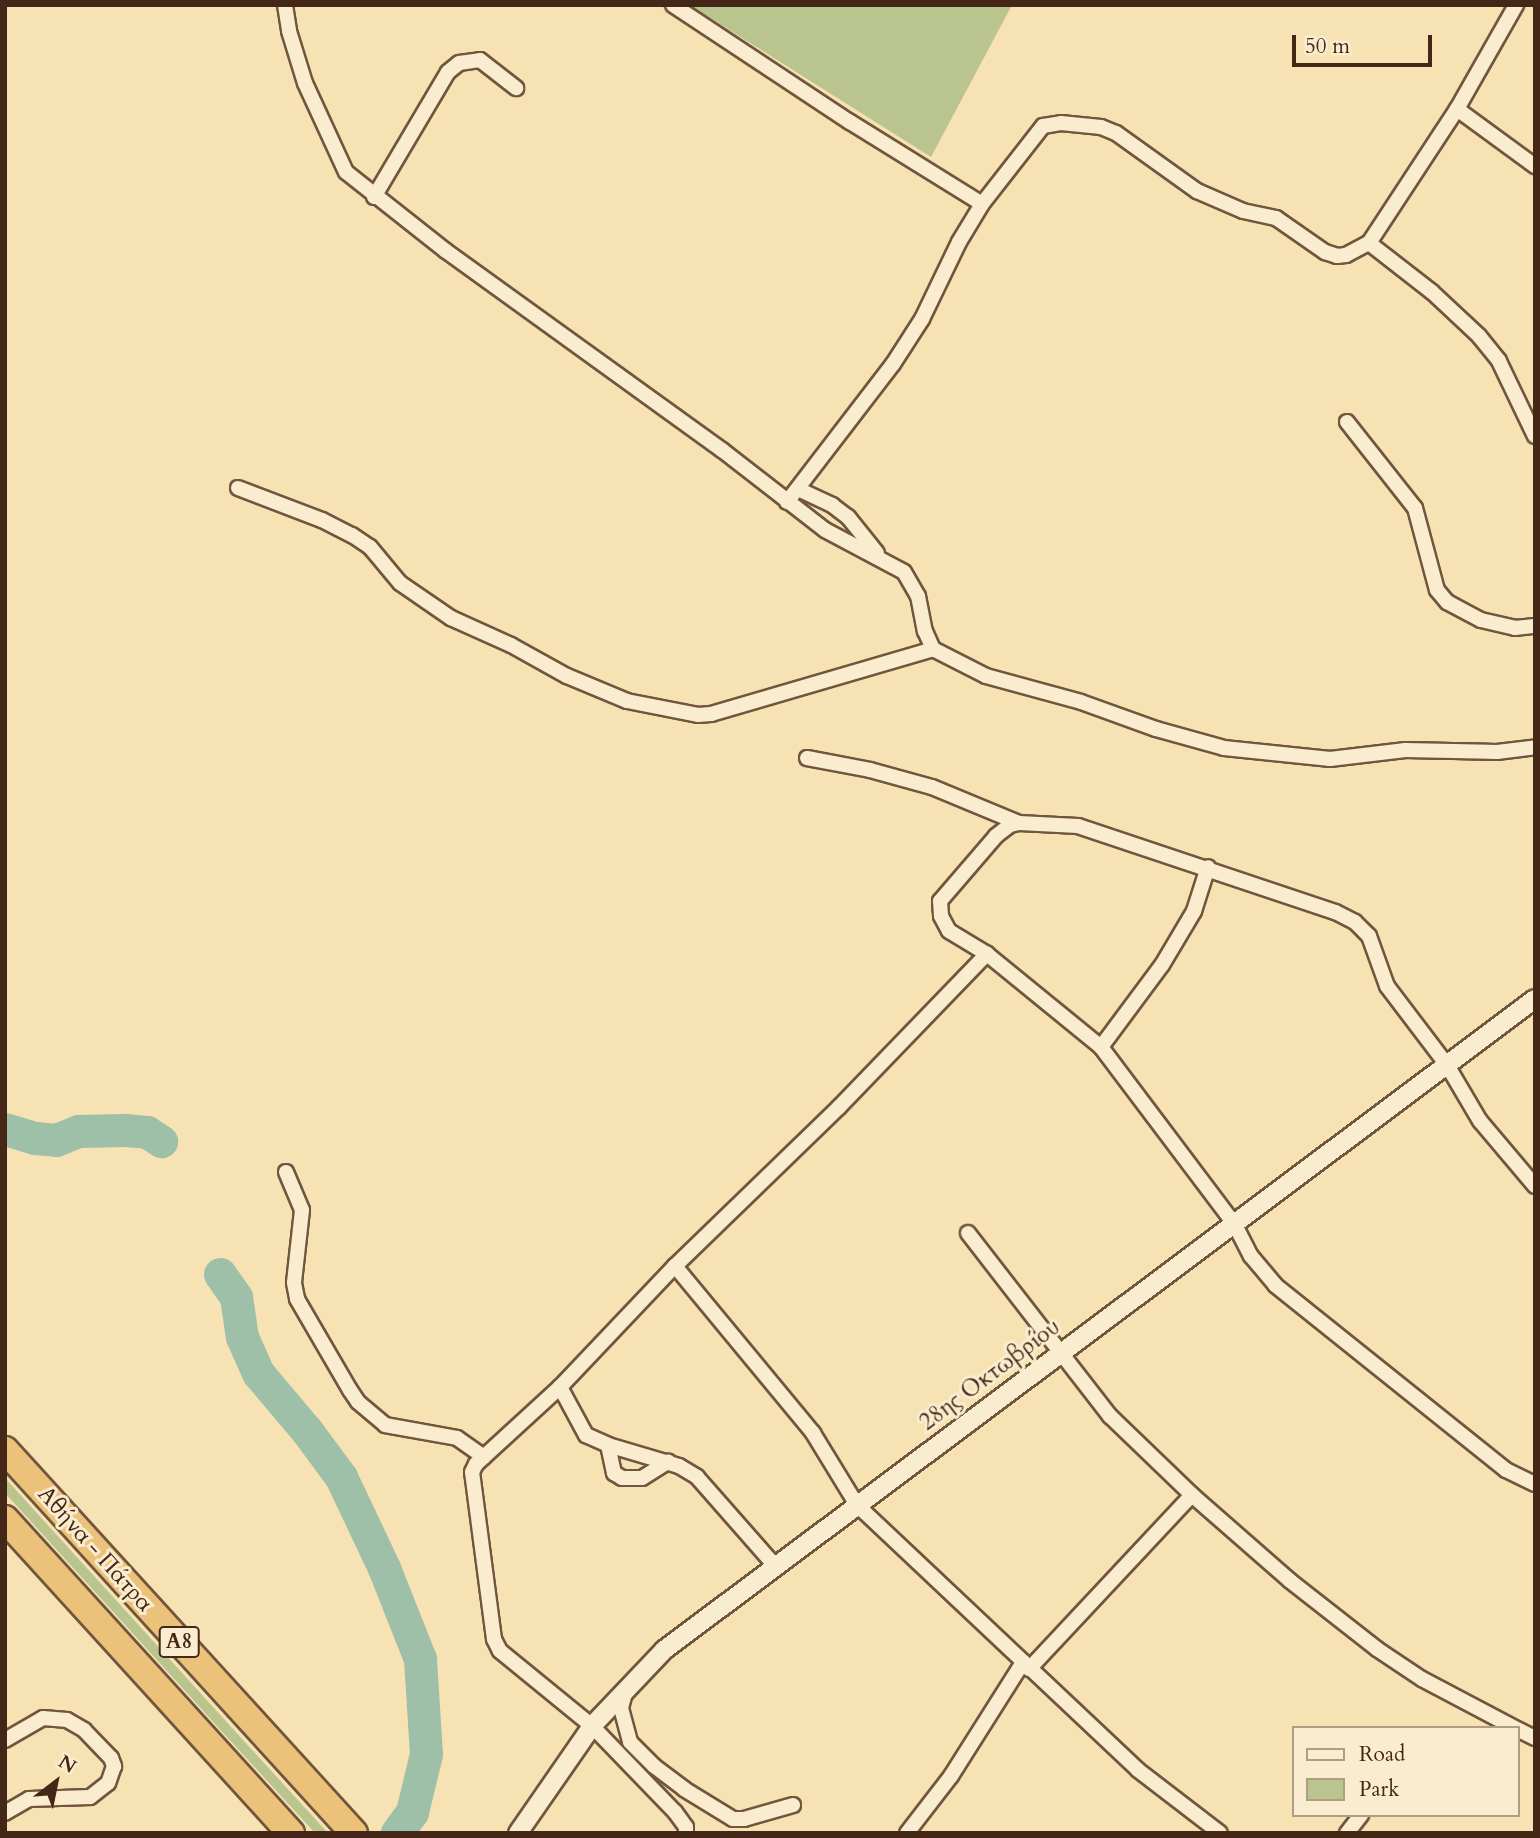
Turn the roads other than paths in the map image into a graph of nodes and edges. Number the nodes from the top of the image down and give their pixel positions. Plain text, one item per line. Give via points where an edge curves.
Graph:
1 (285, 5) edge
2 (673, 5) edge
3 (1516, 5) edge
4 (516, 88) dead end
5 (1457, 109) junction
6 (1535, 166) edge
7 (374, 197) junction
8 (982, 204) junction
9 (1369, 243) junction
10 (1347, 422) dead end
11 (1535, 436) edge
12 (238, 488) dead end
13 (798, 489) junction
14 (787, 502) junction
15 (880, 557) junction
16 (1535, 626) edge
17 (933, 649) junction
18 (1535, 747) edge
19 (807, 758) dead end
20 (1019, 823) junction
21 (1208, 867) junction
22 (987, 954) junction
23 (1535, 999) edge
24 (1101, 1047) junction
25 (1447, 1065) junction
26 (286, 1172) dead end
27 (1535, 1186) edge
28 (1236, 1225) junction
29 (968, 1233) dead end
30 (675, 1266) junction
31 (1062, 1350) junction
32 (560, 1387) junction
33 (608, 1445) junction
34 (5, 1450) edge
35 (484, 1457) junction
36 (668, 1462) junction
37 (1535, 1484) edge
38 (1192, 1495) junction
39 (857, 1505) junction
40 (5, 1519) edge
41 (777, 1568) junction
42 (1026, 1665) junction
43 (626, 1688) junction
44 (592, 1726) junction
45 (1512, 1726) edge
46 (1519, 1730) edge
47 (1535, 1738) edge
48 (5, 1740) edge
49 (793, 1805) dead end
50 (5, 1813) edge
51 (1359, 1817) edge
52 (291, 1833) edge
53 (354, 1833) edge
54 (518, 1833) edge
55 (686, 1833) edge
56 (907, 1833) edge
57 (1220, 1833) edge
58 (1347, 1833) edge

1 - 7 street via 296,58 334,152 346,172
2 - 8 street
3 - 5 street
4 - 7 street via 480,60 458,63 448,72
5 - 6 street
5 - 9 street
7 - 14 street
8 - 9 street via 1043,126 1084,123 1116,133 1196,191 1243,211 1276,218 1325,251 1346,255
8 - 13 street via 922,319 858,413
9 - 11 street via 1479,336 1499,361
10 - 16 street via 1416,508 1437,590 1447,602 1463,613 1515,628
12 - 17 street via 352,535 370,547 400,583 451,618 567,677 627,701 711,714
13 - 14 street
13 - 15 street via 848,517
14 - 15 street via 825,530
15 - 17 street via 904,572 913,584
17 - 18 street via 986,676 1223,748 1330,759 1405,750 1497,752
19 - 20 street via 932,787
20 - 21 street via 1078,826
20 - 22 street via 1003,829 940,901 940,916 949,931
21 - 24 street via 1194,911 1163,965
21 - 25 street via 1302,898 1355,922 1369,936 1387,986
22 - 24 street
22 - 30 street via 839,1107
23 - 25 street, 28ης Οκτωβρίου
24 - 28 street
25 - 27 street via 1480,1121
25 - 28 street, 28ης Οκτωβρίου
26 - 35 street via 302,1210 294,1283 297,1300 349,1390 385,1425 457,1438
28 - 31 street, 28ης Οκτωβρίου
28 - 37 street via 1251,1256 1275,1285 1506,1469
29 - 31 street
30 - 32 street
30 - 39 street via 813,1433
31 - 38 street via 1110,1416
31 - 39 street, 28ης Οκτωβρίου
32 - 33 street via 586,1435
32 - 35 street
33 - 36 street
33 - 36 street via 614,1473 622,1478 642,1479
34 - 53 highway, Αθήνα - Πάτρα / Α8
35 - 44 street via 472,1472 494,1639 507,1659
36 - 41 street via 697,1477
38 - 42 street
38 - 45 street via 1377,1649 1422,1679
39 - 41 street, 28ης Οκτωβρίου
39 - 42 street
40 - 52 highway, Αθήνα - Πάτρα / Α8
41 - 43 street, 28ης Οκτωβρίου via 664,1650
42 - 56 street
42 - 57 street via 1150,1780
43 - 44 street, 28ης Οκτωβρίου
43 - 49 street via 621,1708 630,1742 684,1789 733,1819
44 - 54 street, 28ης Οκτωβρίου
44 - 55 street via 675,1812 687,1827
46 - 47 street
48 - 50 street via 43,1718 67,1720 84,1730 114,1766 108,1783 90,1797 29,1799
51 - 58 street

